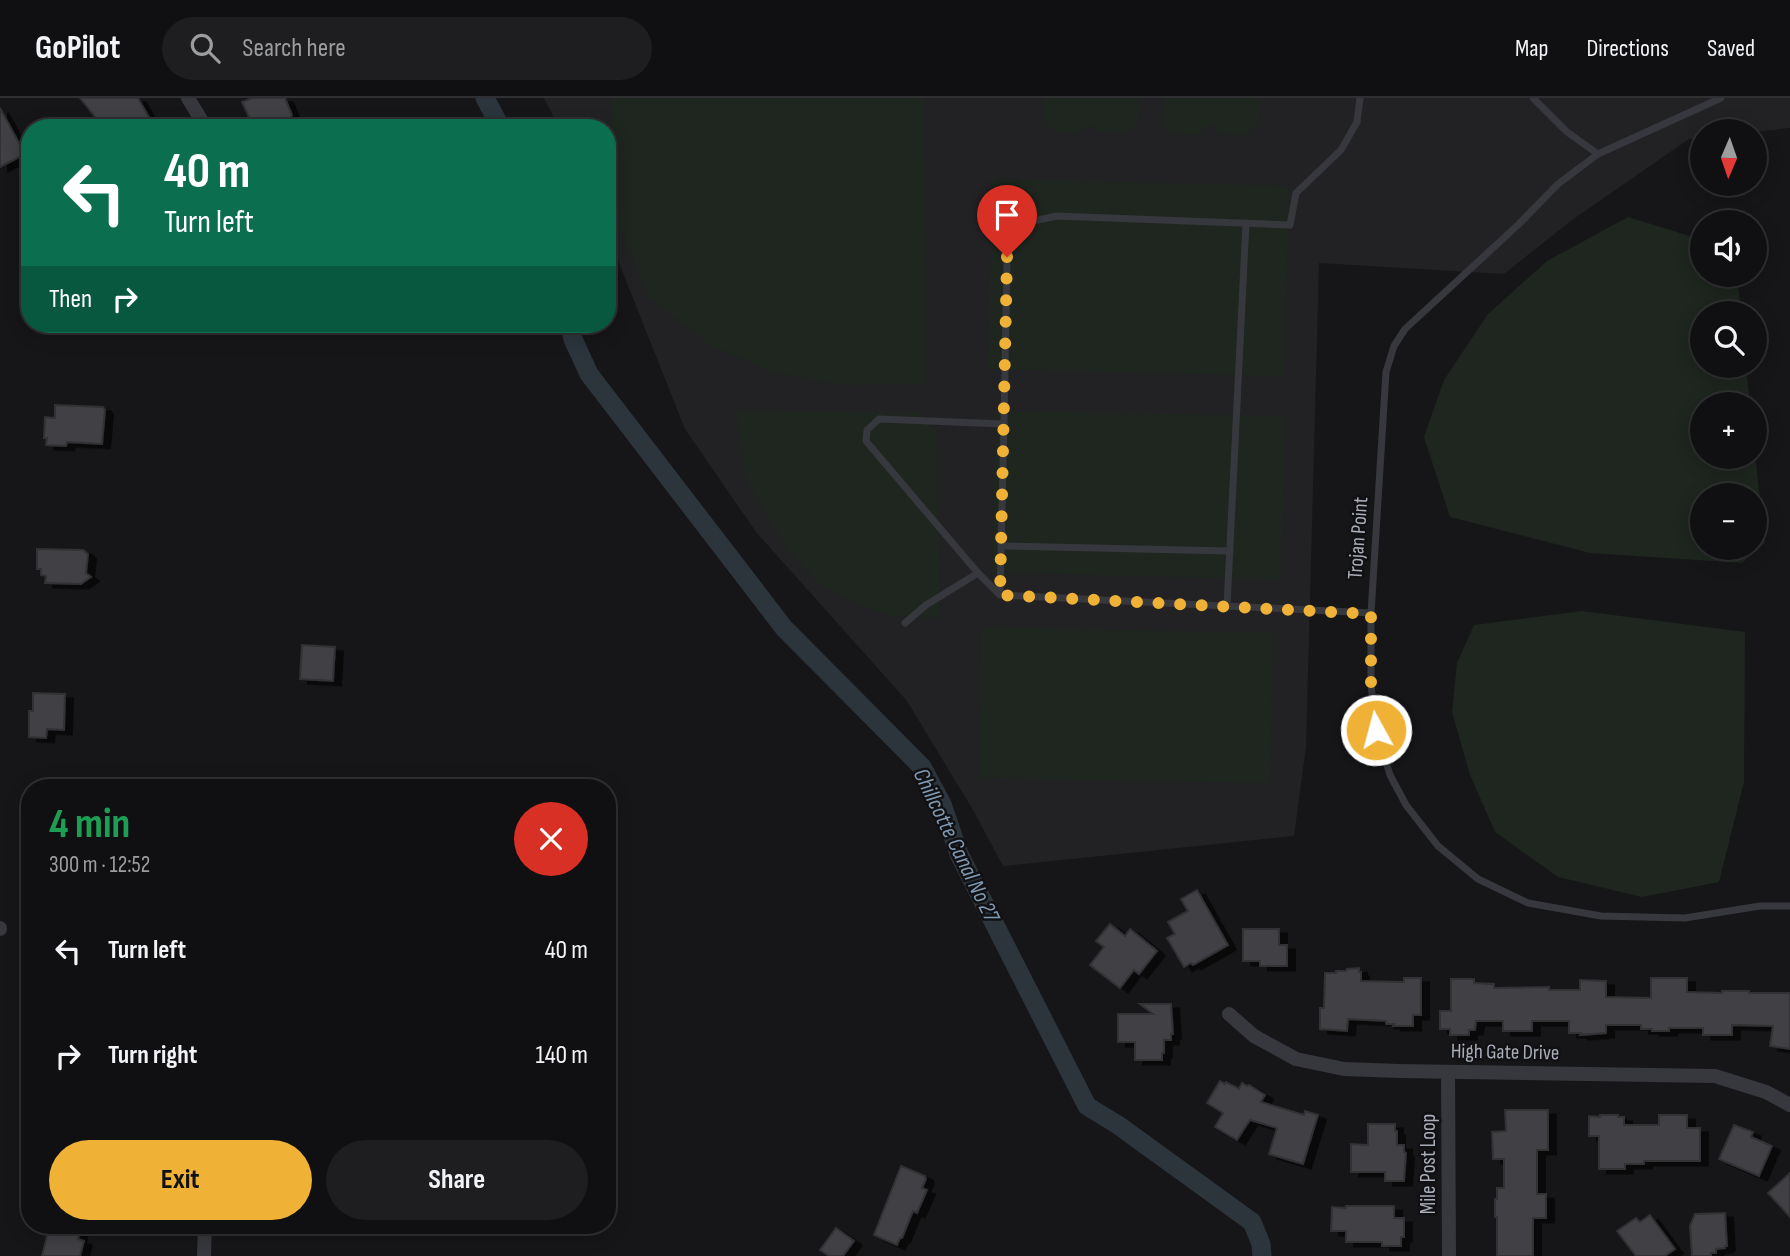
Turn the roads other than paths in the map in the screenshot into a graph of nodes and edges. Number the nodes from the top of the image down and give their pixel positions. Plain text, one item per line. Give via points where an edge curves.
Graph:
1 (188, 98) edge
2 (1360, 98) edge
3 (1533, 98) edge
4 (1721, 98) edge
5 (201, 119) edge
6 (1598, 154) junction
7 (1246, 223) junction
8 (1004, 424) junction
9 (1002, 546) junction
10 (1230, 551) junction
11 (978, 573) junction
12 (1000, 595) junction
13 (1227, 606) junction
14 (1371, 614) junction
15 (905, 622) dead end
16 (1790, 906) edge
17 (1229, 1014) dead end
18 (1448, 1072) junction
19 (1790, 1105) edge
20 (205, 1234) edge
21 (204, 1256) edge
22 (1449, 1256) edge

1 - 5 street
2 - 7 lane via 1357,122 1341,150 1296,193 1290,225
3 - 6 lane via 1567,132
4 - 6 lane, Trojan Point
6 - 14 lane, Trojan Point via 1558,184 1405,329 1394,346 1386,372
7 - 8 lane via 1057,216 1033,221 1014,236 1007,257
7 - 10 lane
8 - 9 lane
8 - 11 lane via 879,419 867,430 866,441
9 - 10 lane
9 - 12 lane
10 - 13 lane
11 - 12 lane
11 - 15 lane
12 - 13 lane
13 - 14 lane
14 - 16 lane, Trojan Point via 1376,730 1390,775 1406,805 1438,846 1478,878 1528,903 1601,916 1685,918
17 - 18 street, High Gate Drive via 1254,1037 1296,1059 1344,1069
18 - 19 street, High Gate Drive via 1715,1076 1766,1091
18 - 22 street, Mile Post Loop
20 - 21 street

